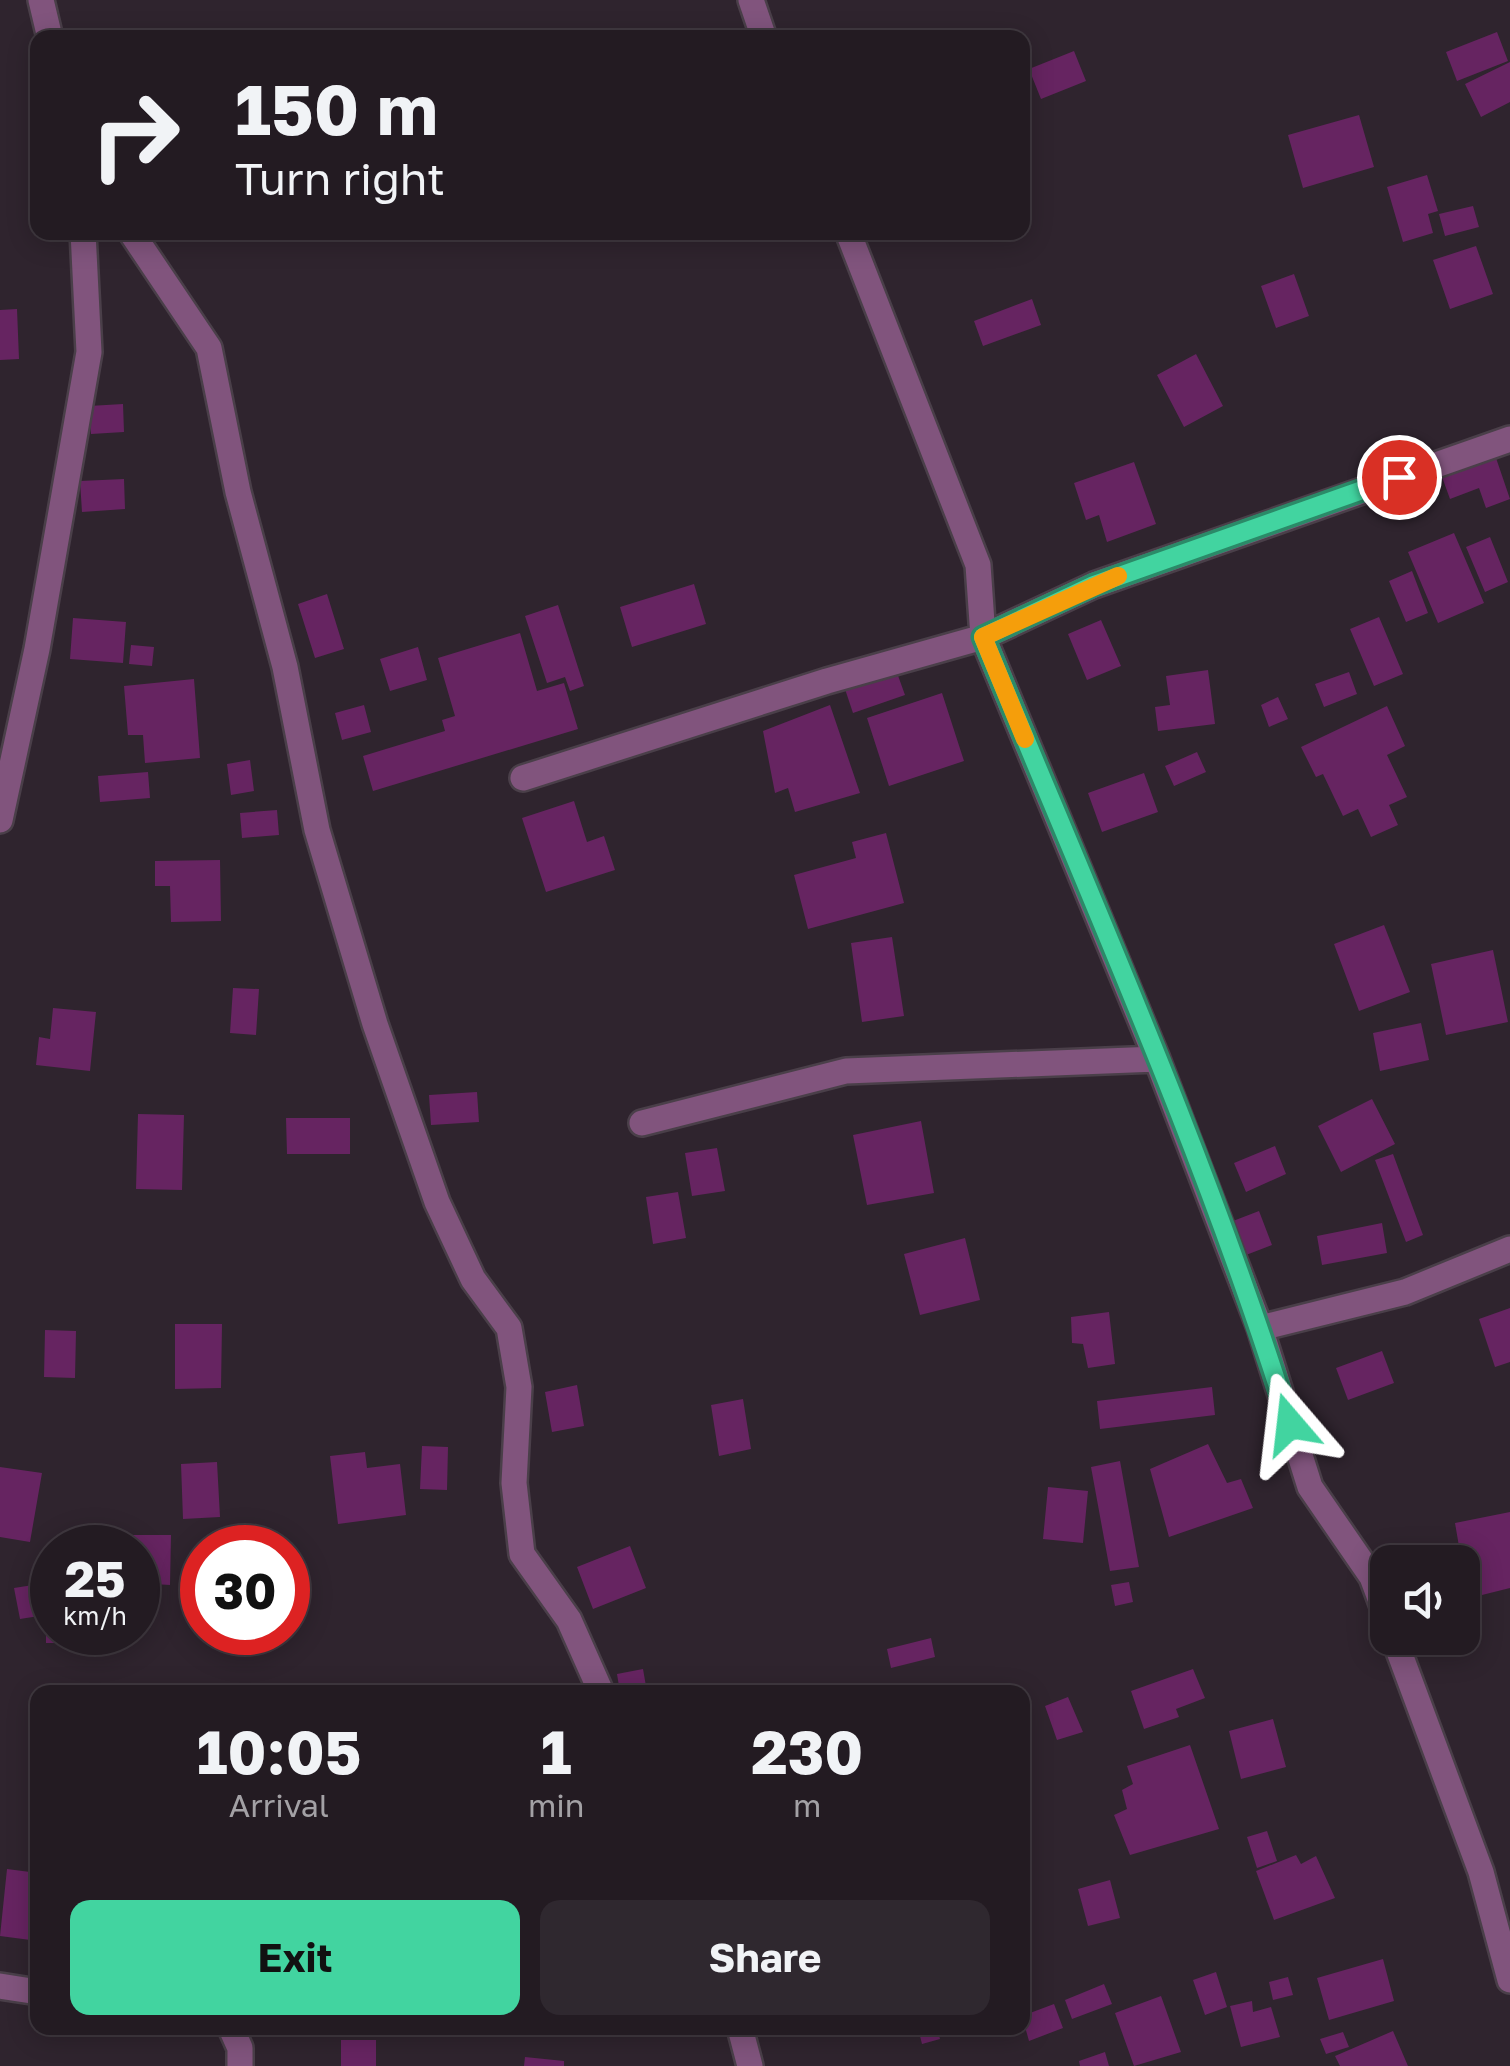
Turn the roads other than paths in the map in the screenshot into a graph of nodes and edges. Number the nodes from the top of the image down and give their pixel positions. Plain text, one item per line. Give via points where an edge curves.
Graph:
1 (41, 0) edge
2 (751, 0) edge
3 (48, 30) edge
4 (761, 30) edge
5 (83, 240) edge
6 (136, 240) edge
7 (851, 240) edge
8 (1510, 439) edge
9 (983, 637) junction
10 (524, 778) dead end
11 (0, 820) edge
12 (1157, 1059) junction
13 (642, 1123) dead end
14 (1510, 1250) edge
15 (1260, 1328) junction
16 (1370, 1574) edge
17 (1400, 1655) edge
18 (598, 1685) edge
19 (1510, 1980) edge
20 (0, 1986) edge
21 (30, 1991) edge
22 (234, 2035) edge
23 (742, 2035) edge
24 (240, 2066) edge
25 (750, 2066) edge

1 - 3 street
2 - 4 street
5 - 11 street via 89,352
6 - 18 street via 208,348 318,830 375,1024 437,1202 472,1279 509,1328 518,1387 514,1484 522,1554 569,1620
7 - 9 street via 978,565
8 - 9 street via 1094,585
9 - 10 street
9 - 12 street
12 - 13 street via 846,1071
12 - 15 street
14 - 15 street via 1405,1292
15 - 16 street via 1310,1487
17 - 19 street via 1481,1872
20 - 21 street
22 - 24 street
23 - 25 street

